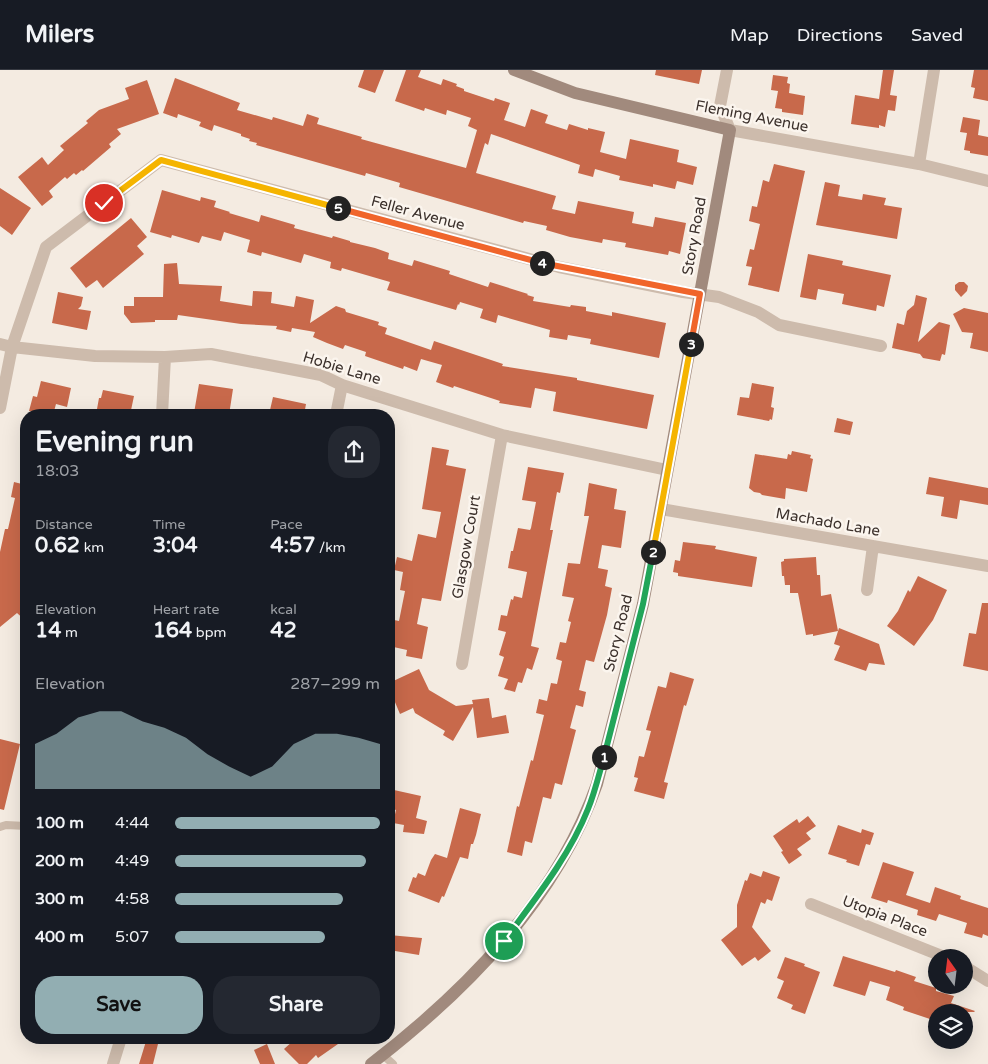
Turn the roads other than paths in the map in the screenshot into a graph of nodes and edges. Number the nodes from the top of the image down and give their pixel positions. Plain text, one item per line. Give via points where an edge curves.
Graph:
1 (514, 70) edge
2 (727, 70) edge
3 (934, 70) edge
4 (730, 130) junction
5 (919, 164) junction
6 (988, 181) edge
7 (700, 294) junction
8 (6, 346) edge
9 (881, 346) dead end
10 (165, 358) junction
11 (342, 385) junction
12 (0, 408) edge
13 (162, 409) edge
14 (337, 409) edge
15 (502, 435) junction
16 (667, 470) junction
17 (661, 509) junction
18 (873, 546) junction
19 (988, 566) edge
20 (867, 590) dead end
21 (462, 664) dead end
22 (3, 826) edge
23 (20, 826) edge
24 (812, 904) dead end
25 (928, 950) edge
26 (973, 972) edge
27 (988, 981) edge
28 (119, 1044) edge
29 (383, 1055) junction
30 (113, 1064) edge
31 (372, 1064) edge
32 (393, 1064) edge

1 - 4 street, Fleming Avenue via 575,93
2 - 4 street via 720,106
3 - 5 street
4 - 5 street, Fleming Avenue
4 - 7 street, Story Road
5 - 6 street, Fleming Avenue
7 - 8 street, Feller Avenue via 559,268 161,160 46,247
7 - 9 street, Feller Avenue via 719,297 758,312 779,325
7 - 16 street, Story Road
8 - 10 street, Hobie Lane via 95,356
8 - 12 street, Feller Avenue
10 - 11 street, Hobie Lane via 211,354 321,375
10 - 13 street
11 - 14 street
11 - 15 street, Hobie Lane
15 - 16 street, Hobie Lane
15 - 21 street, Glasgow Court
16 - 17 street, Story Road
17 - 18 street, Machado Lane
17 - 29 street, Story Road via 643,604 597,784 576,834 543,889 486,962
18 - 19 street, Machado Lane
18 - 20 street
22 - 23 lane
24 - 25 street, Utopia Place
26 - 27 street
28 - 30 street
29 - 31 street, Story Road
29 - 32 lane

